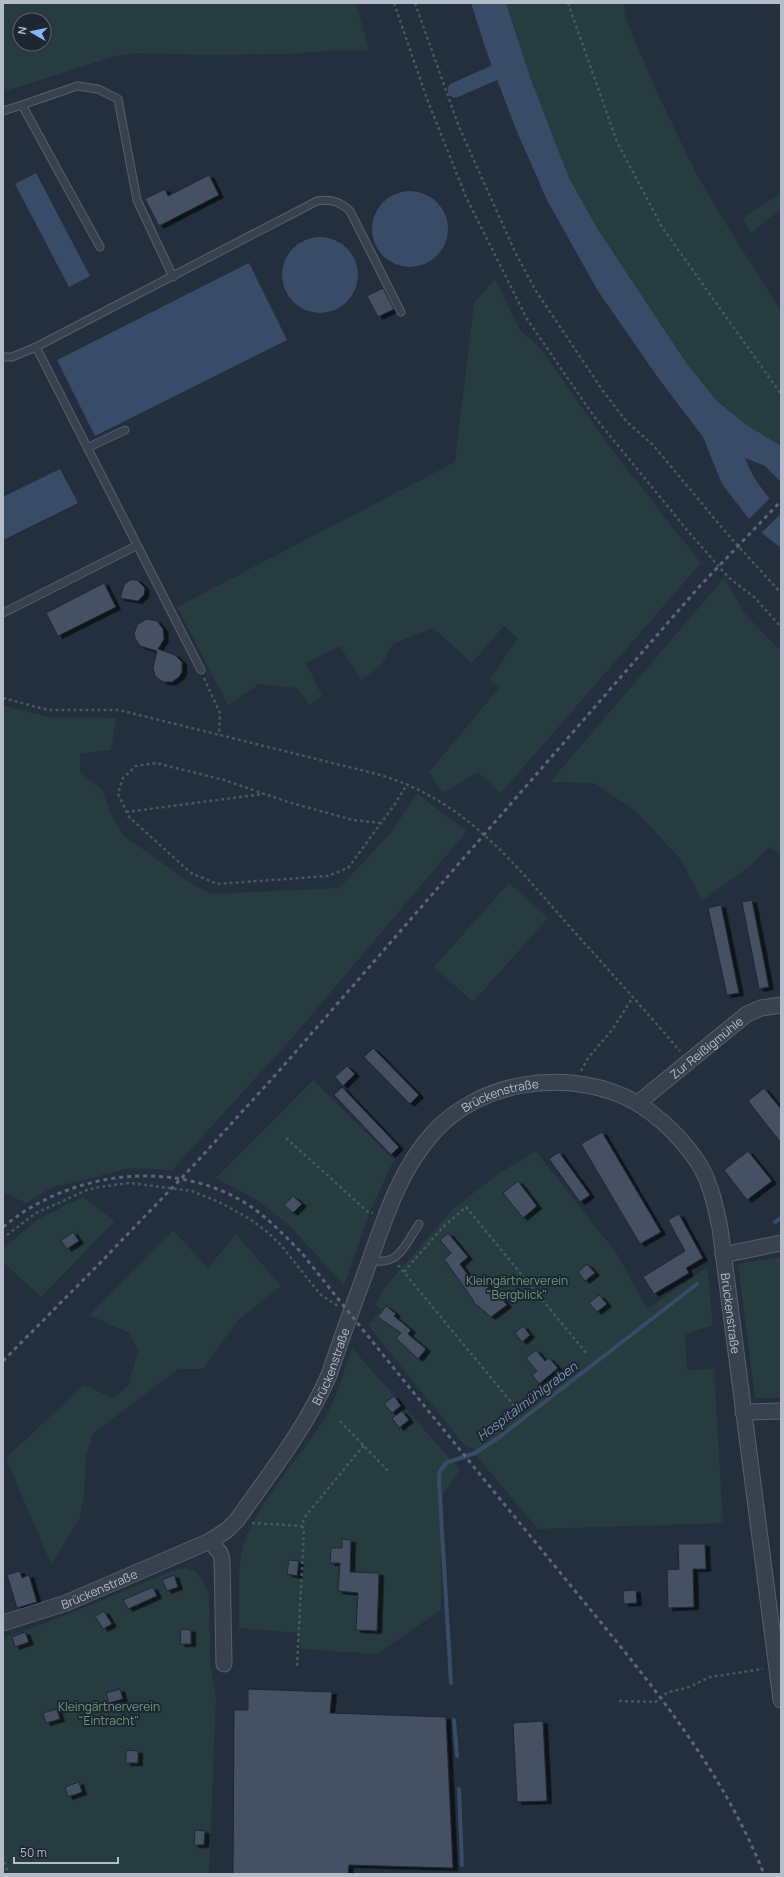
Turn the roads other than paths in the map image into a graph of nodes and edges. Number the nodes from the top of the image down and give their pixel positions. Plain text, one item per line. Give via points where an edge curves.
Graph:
1 (22, 105) junction
2 (3, 111) edge
3 (100, 247) dead end
4 (173, 277) junction
5 (401, 312) dead end
6 (36, 347) junction
7 (3, 357) edge
8 (125, 430) dead end
9 (87, 448) junction
10 (136, 546) junction
11 (3, 613) edge
12 (201, 670) dead end
13 (781, 1005) edge
14 (638, 1103) junction
15 (419, 1224) dead end
16 (781, 1243) edge
17 (723, 1255) junction
18 (370, 1260) junction
19 (781, 1411) edge
20 (743, 1412) junction
21 (210, 1540) junction
22 (3, 1623) edge
23 (776, 1627) edge
24 (224, 1664) dead end
25 (781, 1700) edge

1 - 2 lane
1 - 3 lane
1 - 4 lane via 77,86 98,89 118,99 137,200
4 - 5 lane via 317,201 330,199 350,211
4 - 6 lane
6 - 7 lane via 12,357
6 - 9 lane
8 - 9 lane
9 - 10 lane
10 - 11 lane
10 - 12 lane
13 - 14 street, Zur Reißigmühle via 761,1008 747,1014
14 - 17 street, Brückenstraße via 668,1128 696,1160 708,1183 715,1205
14 - 18 street, Brückenstraße via 589,1084 571,1083 513,1087 477,1100 433,1133 403,1174
15 - 18 lane via 396,1257 385,1262
16 - 17 street
17 - 20 street, Brückenstraße
18 - 21 street, Brückenstraße via 329,1375 306,1421 237,1520 227,1530
19 - 20 street
20 - 23 street, Brückenstraße
21 - 22 street, Brückenstraße via 66,1603
21 - 24 street via 222,1559
23 - 25 street, Brückenstraße via 776,1668

